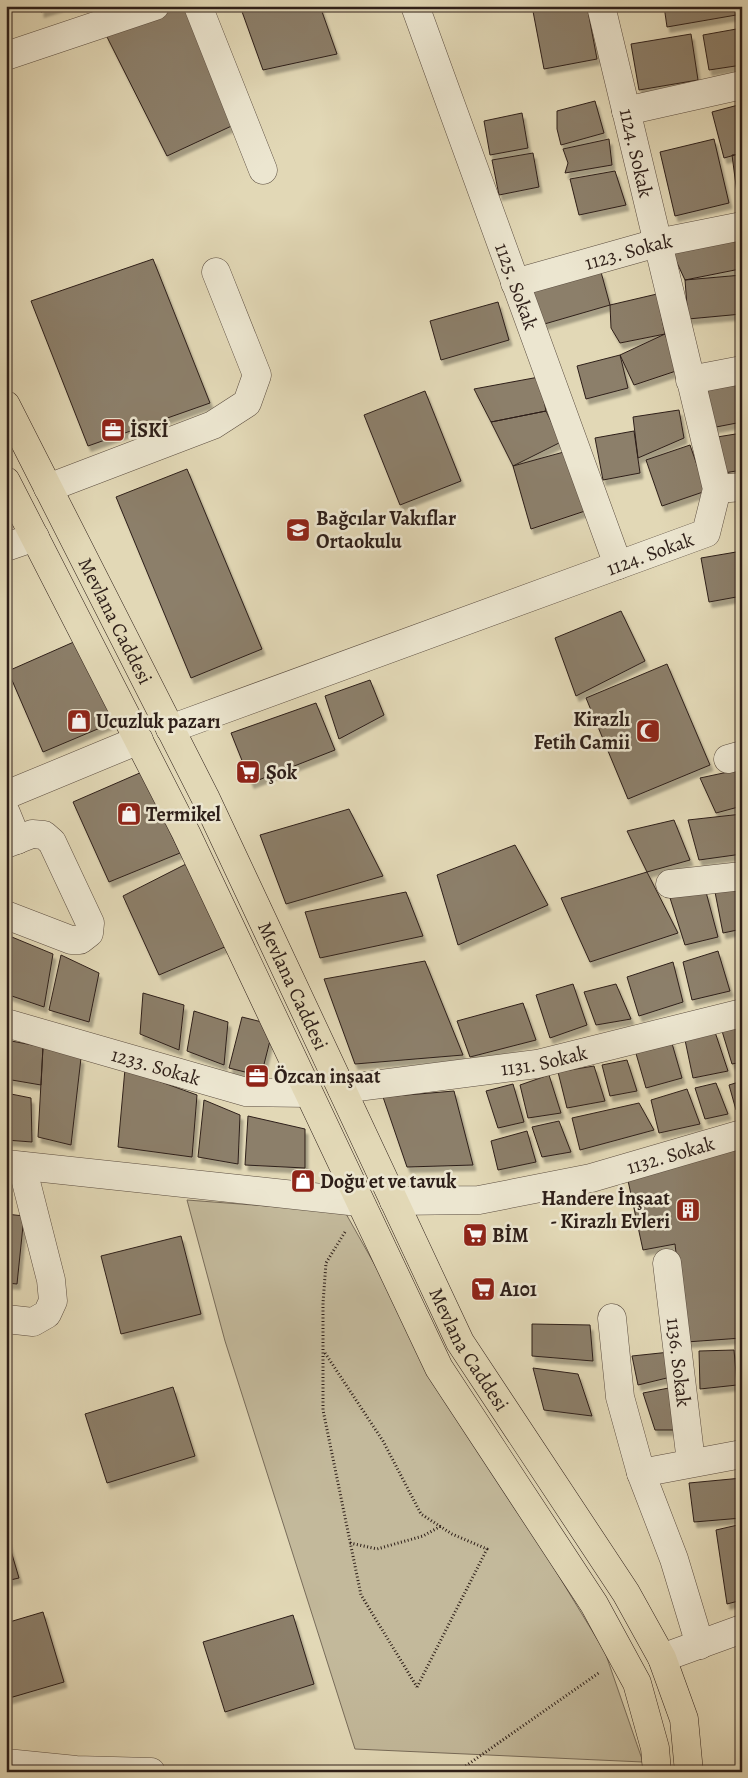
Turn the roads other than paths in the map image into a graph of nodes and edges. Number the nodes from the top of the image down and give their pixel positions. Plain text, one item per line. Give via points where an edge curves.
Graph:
1 (154, 6) edge
2 (198, 6) edge
3 (415, 6) edge
4 (601, 6) edge
5 (6, 56) edge
6 (742, 85) edge
7 (626, 111) junction
8 (263, 170) dead end
9 (742, 226) edge
10 (658, 243) junction
11 (216, 272) dead end
12 (515, 283) junction
13 (742, 370) edge
14 (690, 380) junction
15 (6, 406) edge
16 (6, 481) edge
17 (48, 488) junction
18 (729, 488) edge
19 (35, 537) junction
20 (6, 547) edge
21 (618, 565) junction
22 (170, 729) junction
23 (139, 740) junction
24 (6, 795) edge
25 (6, 812) edge
26 (11, 842) edge
27 (742, 876) edge
28 (670, 884) dead end
29 (6, 915) edge
30 (742, 1013) edge
31 (6, 1023) edge
32 (342, 1089) junction
33 (308, 1093) junction
34 (742, 1134) edge
35 (14, 1165) edge
36 (394, 1201) junction
37 (359, 1202) junction
38 (666, 1263) dead end
39 (6, 1318) edge
40 (612, 1318) dead end
41 (742, 1454) edge
42 (691, 1462) junction
43 (641, 1473) junction
44 (742, 1630) edge
45 (700, 1645) junction
46 (662, 1658) junction
47 (6, 1763) edge
48 (76, 1771) edge
49 (151, 1772) edge
50 (657, 1772) edge
51 (689, 1772) edge

1 - 5 street
2 - 8 street
3 - 12 street, 1125. Sokak
4 - 7 street, 1124. Sokak
6 - 7 street
7 - 10 street, 1124. Sokak
9 - 10 street, 1123. Sokak
10 - 12 street, 1123. Sokak
10 - 14 street, 1124. Sokak
11 - 17 street via 257,375 247,402 213,425
12 - 21 street, 1125. Sokak
13 - 14 street
14 - 18 street, 1124. Sokak
15 - 17 main road, Mevlana Caddesi
16 - 19 main road, Mevlana Caddesi
17 - 22 main road, Mevlana Caddesi
18 - 21 street, 1124. Sokak via 706,533
19 - 20 street
19 - 23 main road, Mevlana Caddesi
21 - 22 street, 1124. Sokak
22 - 32 main road, Mevlana Caddesi
23 - 24 street
23 - 33 main road, Mevlana Caddesi
25 - 26 street
26 - 29 street via 32,834 44,835 52,842 90,923 89,933 80,940 71,940
27 - 28 street
30 - 32 street, 1131. Sokak via 537,1064
31 - 33 street, 1233. Sokak via 246,1092
32 - 36 main road, Mevlana Caddesi
33 - 37 main road, Mevlana Caddesi
34 - 36 street, 1132. Sokak via 591,1178 479,1200
35 - 37 street
35 - 39 street via 51,1280 53,1301 46,1314 33,1322
36 - 46 main road, Mevlana Caddesi via 460,1342 626,1593
37 - 50 main road, Mevlana Caddesi via 439,1368 594,1604 637,1683 655,1748
38 - 42 street, 1136. Sokak
40 - 43 street via 620,1397
41 - 42 street
42 - 43 street
43 - 45 street via 674,1559
44 - 45 street
45 - 46 street
46 - 51 main road, Mevlana Caddesi via 684,1719
47 - 48 street
48 - 49 street

